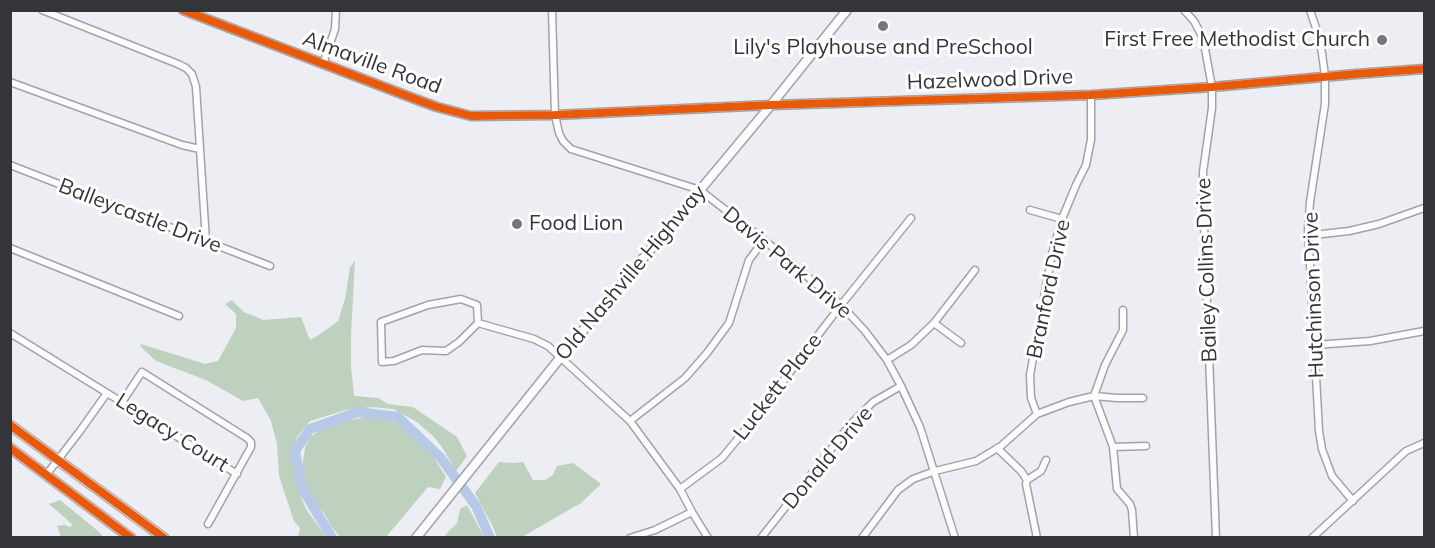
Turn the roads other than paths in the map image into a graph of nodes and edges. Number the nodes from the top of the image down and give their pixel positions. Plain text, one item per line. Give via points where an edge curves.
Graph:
1 (42, 10) edge
2 (183, 10) edge
3 (336, 10) edge
4 (552, 10) edge
5 (847, 10) edge
6 (1184, 10) edge
7 (1310, 10) edge
8 (323, 64) junction
9 (1425, 69) edge
10 (1325, 76) junction
11 (10, 82) edge
12 (1212, 87) junction
13 (1091, 95) junction
14 (771, 105) junction
15 (555, 115) junction
16 (200, 149) junction
17 (10, 165) edge
18 (700, 190) junction
19 (1425, 208) edge
20 (1030, 210) dead end
21 (911, 218) dead end
22 (1062, 219) junction
23 (1308, 233) junction
24 (764, 240) junction
25 (206, 241) junction
26 (10, 248) edge
27 (270, 266) dead end
28 (975, 270) dead end
29 (841, 305) junction
30 (1123, 310) dead end
31 (179, 316) dead end
32 (934, 322) junction
33 (477, 323) junction
34 (1425, 331) edge
35 (10, 333) edge
36 (961, 344) dead end
37 (1315, 345) junction
38 (560, 358) junction
39 (887, 360) junction
40 (901, 386) junction
41 (107, 393) junction
42 (1094, 396) junction
43 (1143, 398) dead end
44 (122, 402) junction
45 (1037, 414) junction
46 (630, 421) junction
47 (10, 425) edge
48 (1425, 443) edge
49 (1146, 446) dead end
50 (1113, 447) junction
51 (10, 448) edge
52 (997, 448) junction
53 (58, 460) junction
54 (1046, 460) dead end
55 (935, 471) junction
56 (47, 474) junction
57 (237, 474) junction
58 (1027, 480) junction
59 (680, 489) junction
60 (1353, 501) junction
61 (692, 512) junction
62 (208, 524) dead end
63 (131, 537) edge
64 (164, 537) edge
65 (416, 537) edge
66 (630, 537) edge
67 (708, 537) edge
68 (762, 537) edge
69 (862, 537) edge
70 (955, 537) edge
71 (1037, 537) edge
72 (1134, 537) edge
73 (1216, 537) edge
74 (1312, 537) edge

1 - 16 street via 186,68 196,87
2 - 8 street, Almaville Road
3 - 8 street via 335,29
4 - 15 street
5 - 14 street, Old Nashville Highway
6 - 12 street, Bailey Collins Drive via 1203,38
7 - 10 street, Hutchinson Drive
8 - 15 street, Almaville Road via 471,116
9 - 10 street, Hazelwood Drive
10 - 12 street, Hazelwood Drive
10 - 23 street, Hutchinson Drive via 1325,104
11 - 16 street
12 - 13 street, Hazelwood Drive
12 - 73 street, Bailey Collins Drive via 1203,198
13 - 14 street, Hazelwood Drive
13 - 22 street, Branford Drive via 1092,128 1086,165
14 - 15 street, Hazelwood Drive
14 - 18 street, Old Nashville Highway
15 - 18 street via 559,133 572,149
16 - 25 street
17 - 25 street, Balleycastle Drive
18 - 24 street, Davis Park Drive
18 - 38 street, Old Nashville Highway
19 - 23 street via 1349,231
20 - 22 street
21 - 29 street, Luckett Place
22 - 45 street, Branford Drive via 1030,375 1031,398
23 - 37 street, Hutchinson Drive
24 - 29 street, Davis Park Drive
24 - 46 street via 749,261 729,323 707,353 685,378
25 - 27 street, Balleycastle Drive
26 - 31 street
28 - 32 street
29 - 39 street, Davis Park Drive
29 - 59 street, Luckett Place via 722,458
30 - 42 street via 1123,330
32 - 36 street
32 - 39 street via 911,345
33 - 33 street via 477,305 461,298 381,322 382,362 422,350 446,351
33 - 38 street via 534,339
34 - 37 street
35 - 41 street, Legacy Court
37 - 60 street, Hutchinson Drive via 1322,449 1332,476
38 - 46 street
38 - 65 street, Old Nashville Highway
39 - 40 street, Davis Park Drive
40 - 55 street, Davis Park Drive
40 - 68 street, Donald Drive via 873,402 850,425
41 - 44 street, Legacy Court
41 - 53 street
42 - 43 street
42 - 45 street
42 - 50 street
44 - 57 street, Legacy Court
44 - 57 street via 142,372 159,382 251,442
45 - 52 street
46 - 59 street
47 - 53 main road
48 - 60 street via 1406,451
49 - 50 street
50 - 72 street via 1117,489 1130,504
51 - 56 main road
52 - 55 street via 976,461
52 - 58 street
53 - 56 street
53 - 64 main road
54 - 58 street via 1041,471
55 - 69 street via 898,490
55 - 70 street, Davis Park Drive
56 - 63 main road
57 - 62 street
58 - 71 street
59 - 61 street
60 - 74 street
61 - 66 street
61 - 67 street

